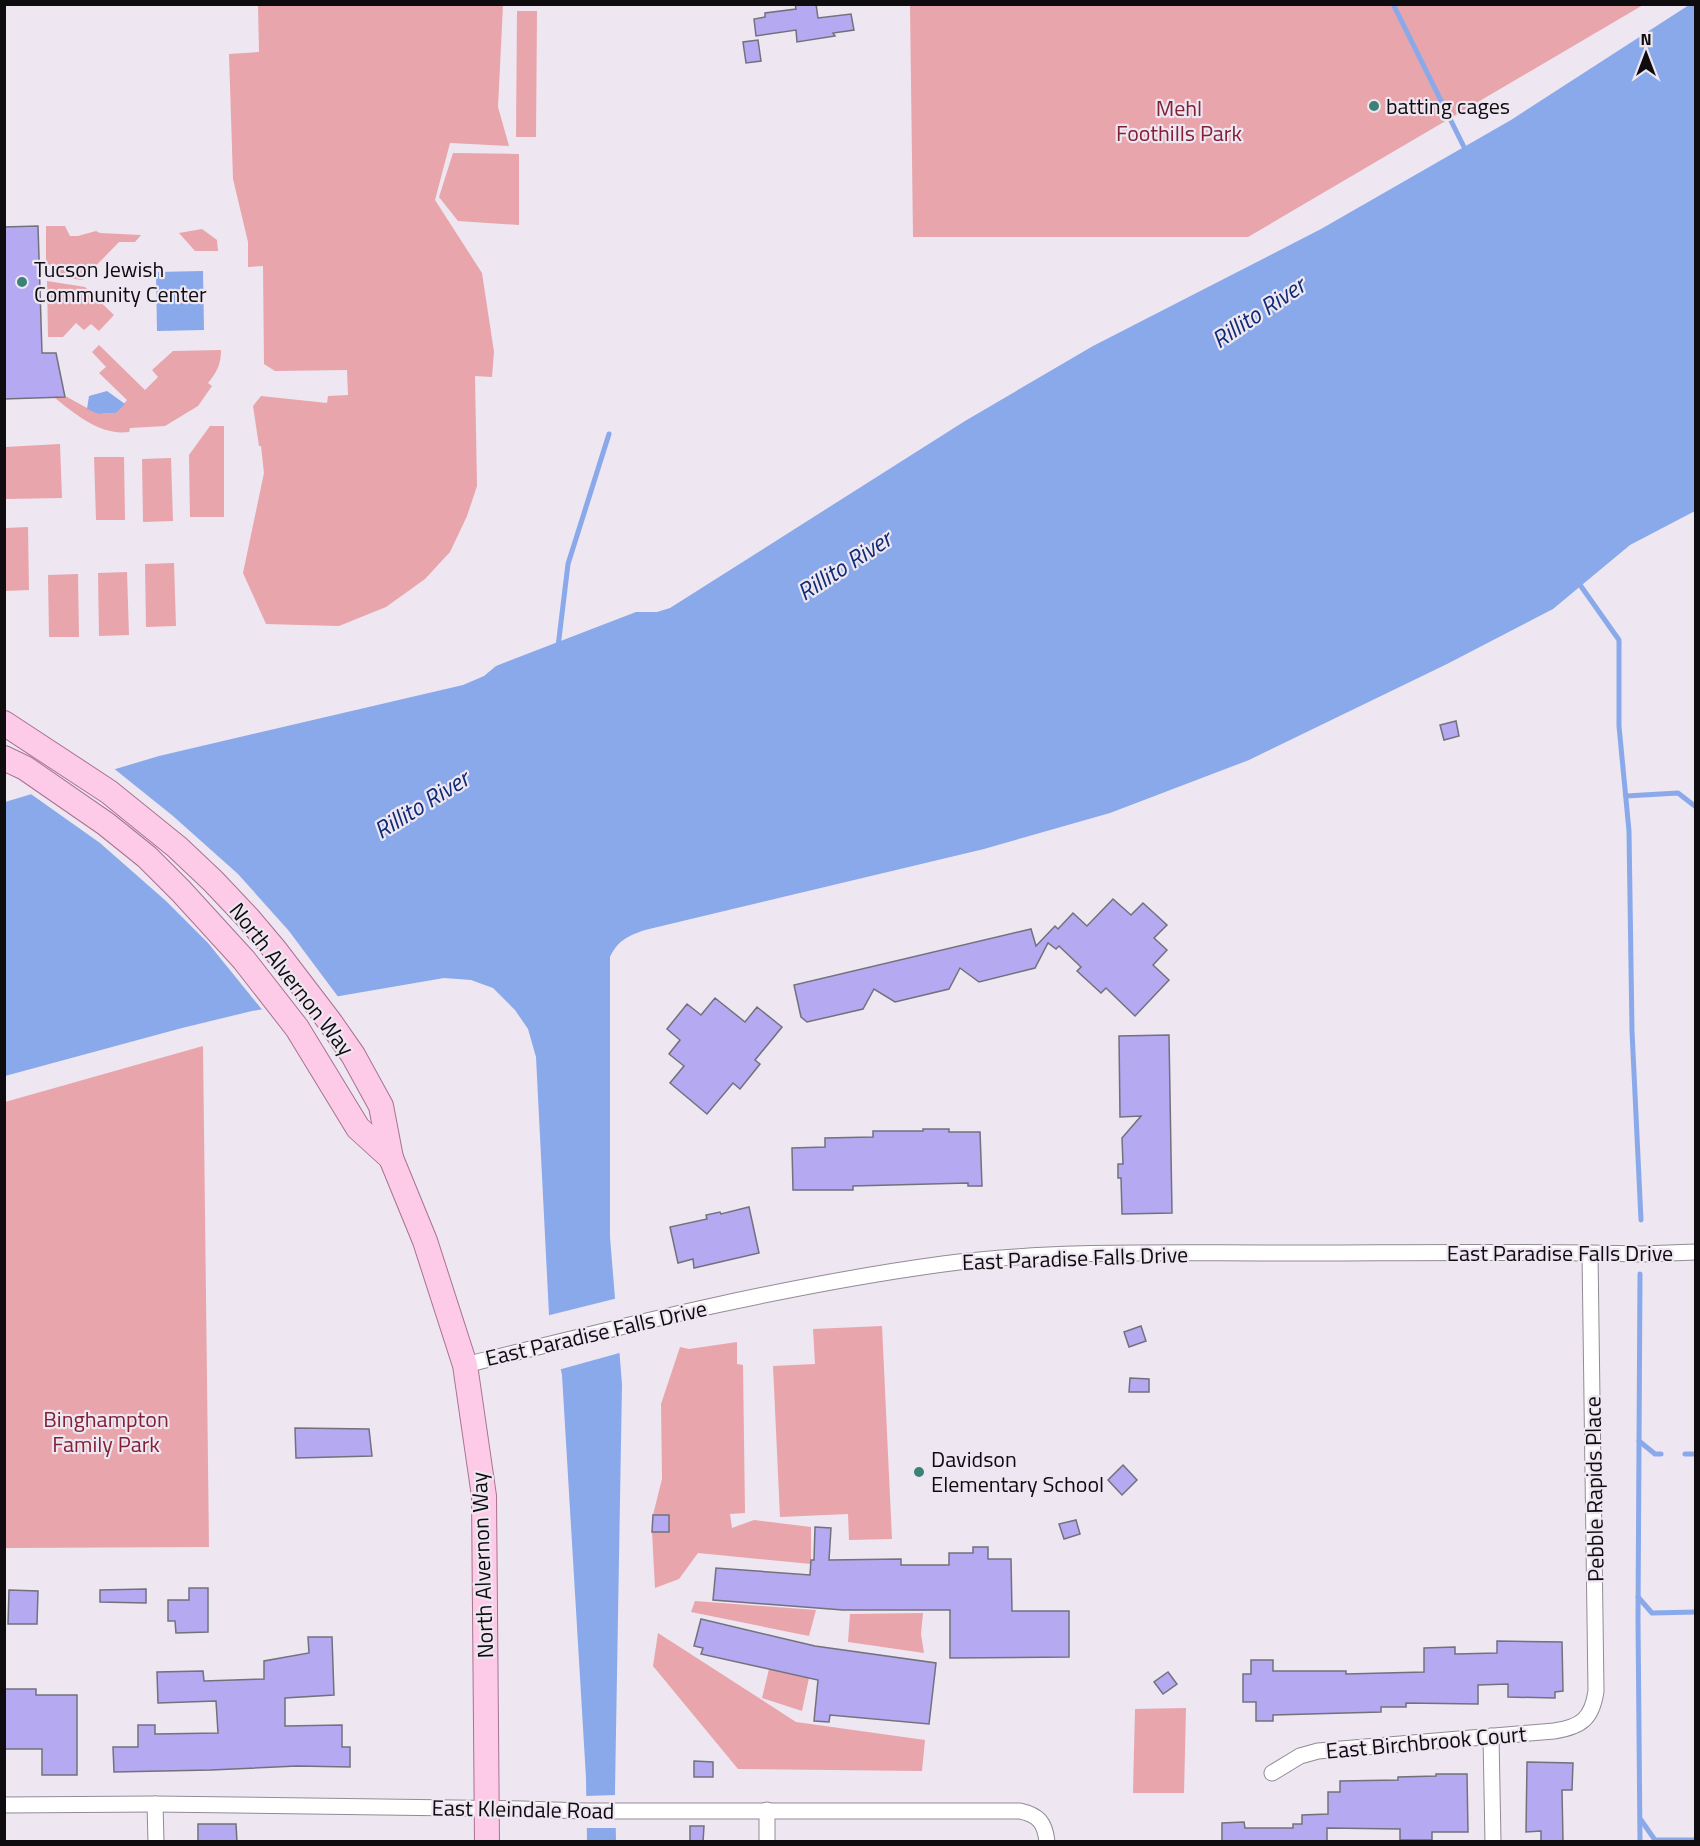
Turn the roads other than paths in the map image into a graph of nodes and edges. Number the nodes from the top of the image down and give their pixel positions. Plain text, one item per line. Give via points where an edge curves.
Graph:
1 (4, 723) edge
2 (15, 763) edge
3 (391, 1158) junction
4 (1695, 1252) edge
5 (1590, 1253) junction
6 (465, 1365) junction
7 (1583, 1722) joint
8 (1491, 1736) junction
9 (1272, 1773) dead end
10 (155, 1804) junction
11 (4, 1805) edge
12 (487, 1809) junction
13 (767, 1810) junction
14 (156, 1842) edge
15 (487, 1842) edge
16 (767, 1842) edge
17 (1047, 1842) edge
18 (1493, 1842) edge

1 - 3 main road, North Alvernon Way via 142,817 213,881 262,934 353,1055 381,1106
2 - 3 main road, North Alvernon Way via 106,824 147,857 218,930 297,1028 358,1128
3 - 6 main road, North Alvernon Way via 425,1240
4 - 5 street, East Paradise Falls Drive
5 - 6 street, East Paradise Falls Drive via 1156,1253 943,1264 799,1287 640,1321
5 - 7 street, Pebble Rapids Place via 1596,1691 1590,1714
6 - 12 main road, North Alvernon Way via 484,1496
7 - 8 street, East Birchbrook Court via 1554,1731
8 - 9 street, East Birchbrook Court via 1333,1748 1300,1756
8 - 18 street
10 - 11 street, East Kleindale Road
10 - 12 street, East Kleindale Road
10 - 14 street
12 - 13 street, East Kleindale Road
12 - 15 main road, North Alvernon Way
13 - 16 street
13 - 17 street, East Kleindale Road via 1020,1811 1040,1819

